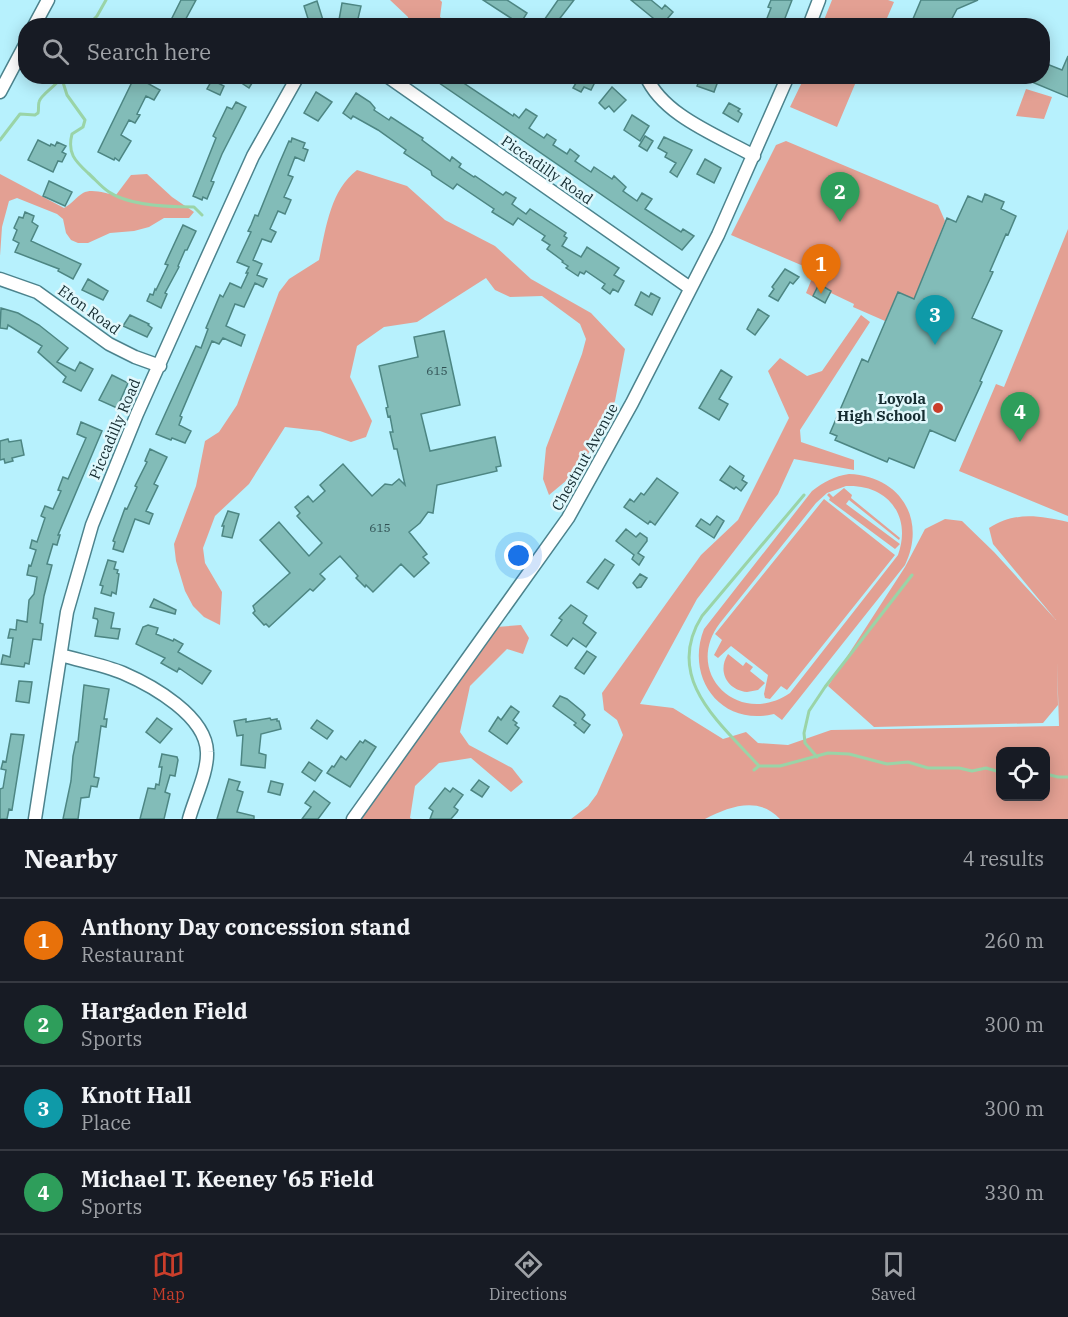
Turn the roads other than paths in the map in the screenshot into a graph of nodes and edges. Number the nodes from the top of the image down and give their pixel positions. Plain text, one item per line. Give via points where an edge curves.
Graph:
1 (48, 0) edge
2 (819, 0) edge
3 (38, 18) edge
4 (812, 18) edge
5 (18, 58) edge
6 (294, 84) edge
7 (398, 84) edge
8 (650, 84) edge
9 (785, 84) edge
10 (0, 92) edge
11 (754, 156) junction
12 (0, 279) edge
13 (690, 288) junction
14 (160, 366) junction
15 (61, 655) junction
16 (35, 819) edge
17 (189, 819) edge
18 (353, 819) edge

1 - 3 street
2 - 4 street
5 - 10 street
6 - 14 street, Piccadilly Road via 253,156
7 - 13 street, Piccadilly Road
8 - 11 street via 676,112
9 - 11 street, Chestnut Avenue
11 - 13 street, Chestnut Avenue
12 - 14 street, Eton Road via 37,292 109,344
13 - 18 street, Chestnut Avenue via 568,518
14 - 15 street, Piccadilly Road via 92,525 67,612
15 - 16 street, Piccadilly Road
15 - 17 street via 122,672 190,715 207,751

